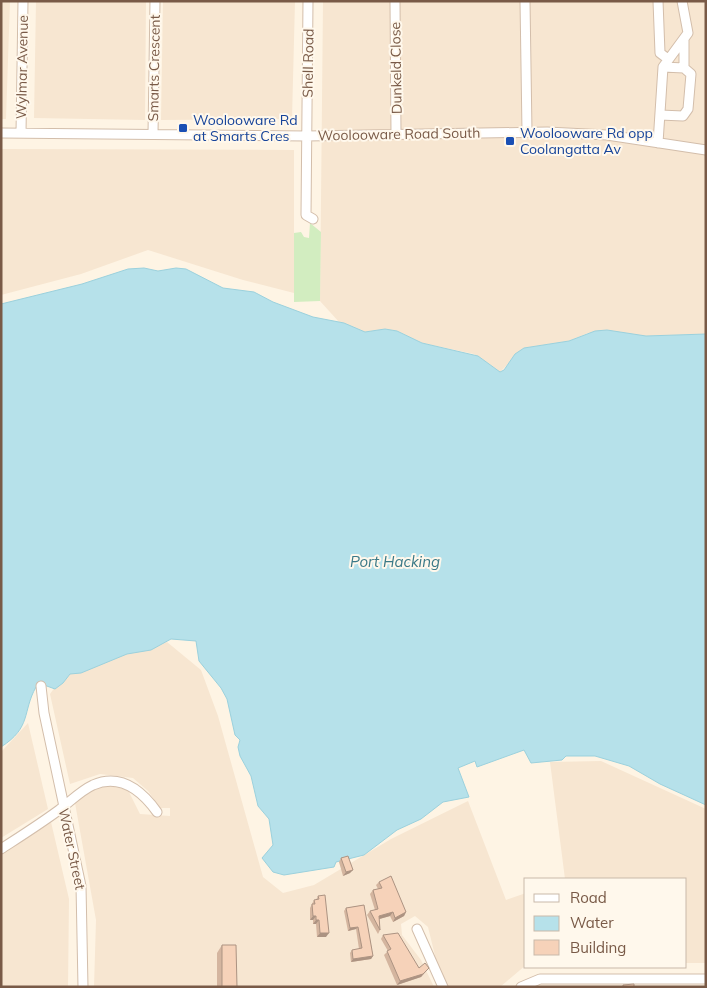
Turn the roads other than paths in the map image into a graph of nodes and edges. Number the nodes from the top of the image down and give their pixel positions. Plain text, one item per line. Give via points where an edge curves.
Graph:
1 (23, 1) edge
2 (155, 1) edge
3 (308, 1) edge
4 (395, 1) edge
5 (525, 1) edge
6 (658, 1) edge
7 (682, 1) edge
8 (684, 40) junction
9 (666, 63) junction
10 (684, 68) junction
11 (660, 115) junction
12 (527, 132) junction
13 (1, 133) edge
14 (20, 133) junction
15 (153, 134) junction
16 (396, 134) junction
17 (307, 136) junction
18 (658, 143) junction
19 (706, 150) edge
20 (306, 217) dead end
21 (41, 686) dead end
22 (63, 808) junction
23 (157, 812) dead end
24 (1, 849) edge
25 (417, 930) dead end
26 (706, 979) edge
27 (598, 983) edge
28 (83, 987) edge
29 (443, 987) edge
30 (521, 987) edge

1 - 14 street, Wylmar Avenue
2 - 15 street, Smarts Crescent
3 - 17 street, Shell Road
4 - 16 street, Dunkeld Close
5 - 12 street
6 - 9 street via 660,53
7 - 8 street via 688,26
8 - 9 street
8 - 10 street
9 - 10 street
9 - 11 street
10 - 11 street via 690,74 688,109 682,116
11 - 18 street
12 - 16 street, Woolooware Road South
12 - 18 street, Woolooware Road South via 601,135
13 - 14 street, Woolooware Road South
14 - 15 street, Woolooware Road South
15 - 17 street, Woolooware Road South
16 - 17 street, Woolooware Road South
17 - 20 street, Shell Road
18 - 19 street, Woolooware Road South
21 - 22 street, Water Street
22 - 23 street via 87,788 105,781 133,787 145,795
22 - 24 street
22 - 28 street, Water Street via 81,886
25 - 29 street
26 - 27 street
27 - 30 street via 540,979

